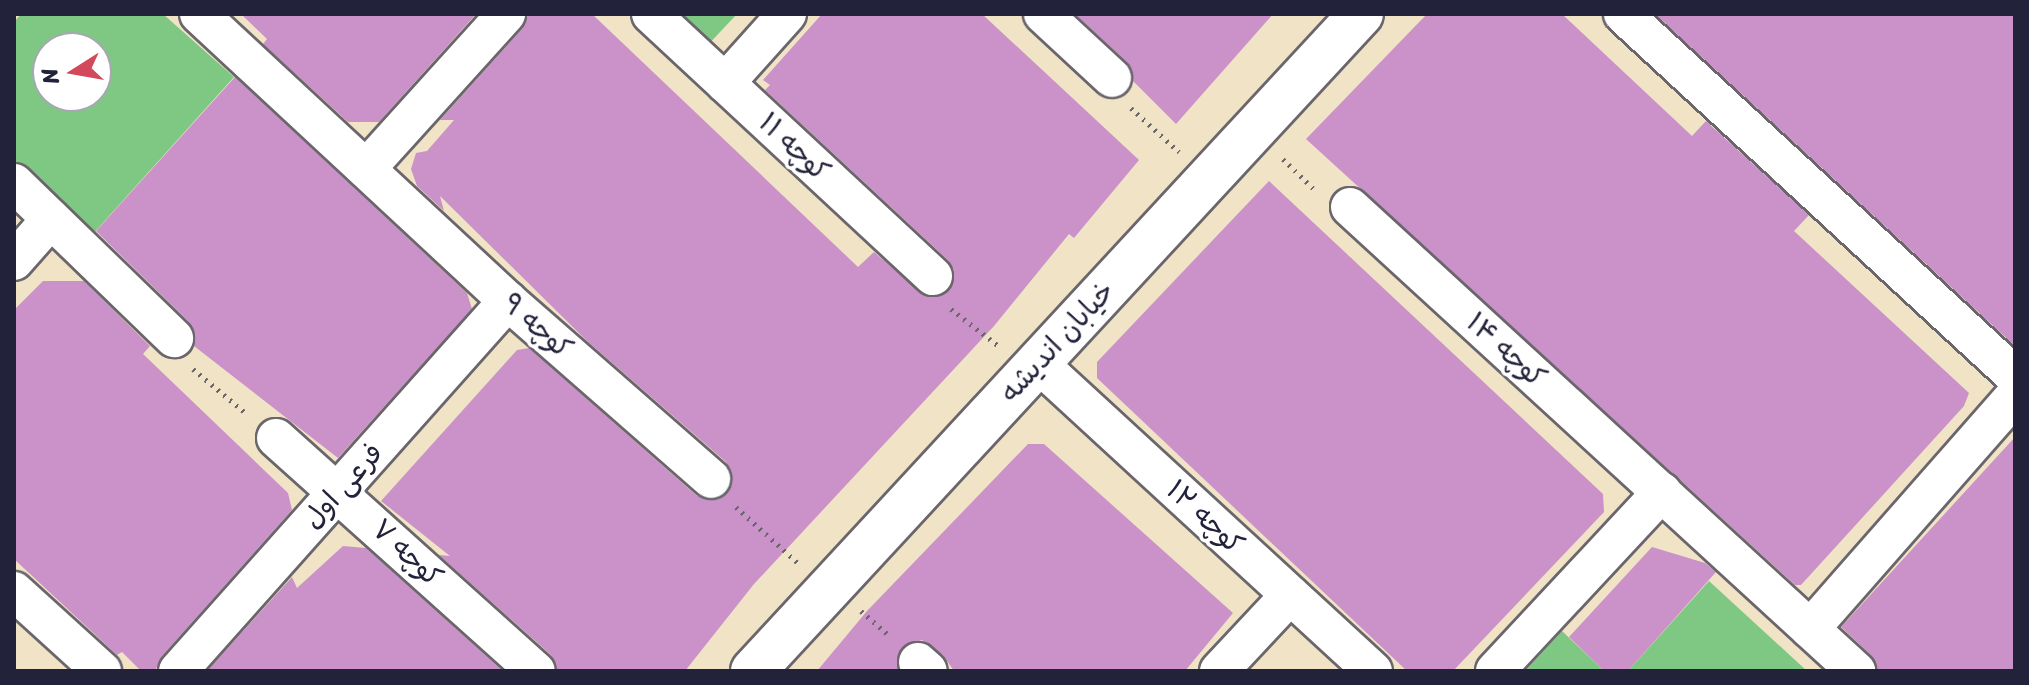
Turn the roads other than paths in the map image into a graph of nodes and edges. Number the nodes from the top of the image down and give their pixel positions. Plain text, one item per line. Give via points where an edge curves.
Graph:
1 (199, 14) edge
2 (506, 14) edge
3 (787, 14) edge
4 (1043, 14) edge
5 (1361, 14) edge
6 (1623, 14) edge
7 (652, 16) edge
8 (1112, 78) road end
9 (725, 83) junction
10 (366, 169) junction
11 (14, 183) edge
12 (1350, 207) road end
13 (51, 219) junction
14 (14, 261) edge
15 (933, 276) road end
16 (508, 301) junction
17 (174, 338) road end
18 (1038, 363) junction
19 (2015, 376) edge
20 (2015, 396) edge
21 (276, 438) road end
22 (711, 479) road end
23 (340, 490) junction
24 (1662, 492) junction
25 (14, 591) edge
26 (1290, 595) junction
27 (1810, 629) junction
28 (102, 671) edge
29 (178, 671) edge
30 (536, 671) edge
31 (753, 671) edge
32 (1219, 671) edge
33 (1373, 671) edge
34 (1495, 671) edge
35 (1856, 671) edge

1 - 10 street
2 - 10 street
3 - 9 street
4 - 8 street
5 - 18 street, خیابان اندیشه
6 - 19 street
7 - 9 street, کوچه ۱۱
9 - 15 street, کوچه ۱۱
10 - 16 street, کوچه ۹
11 - 13 street
12 - 24 street, کوچه ۱۴
13 - 14 street
13 - 17 street
16 - 22 street, کوچه ۹
16 - 23 street, فرعی اول
18 - 26 street, کوچه ۱۲
18 - 31 street, خیابان اندیشه
20 - 27 street
21 - 23 street, کوچه ۷
23 - 29 street, فرعی اول
23 - 30 street, کوچه ۷
24 - 27 street, کوچه ۱۴
24 - 34 street
25 - 28 street
26 - 32 street
26 - 33 street, کوچه ۱۲
27 - 35 street, کوچه ۱۴

